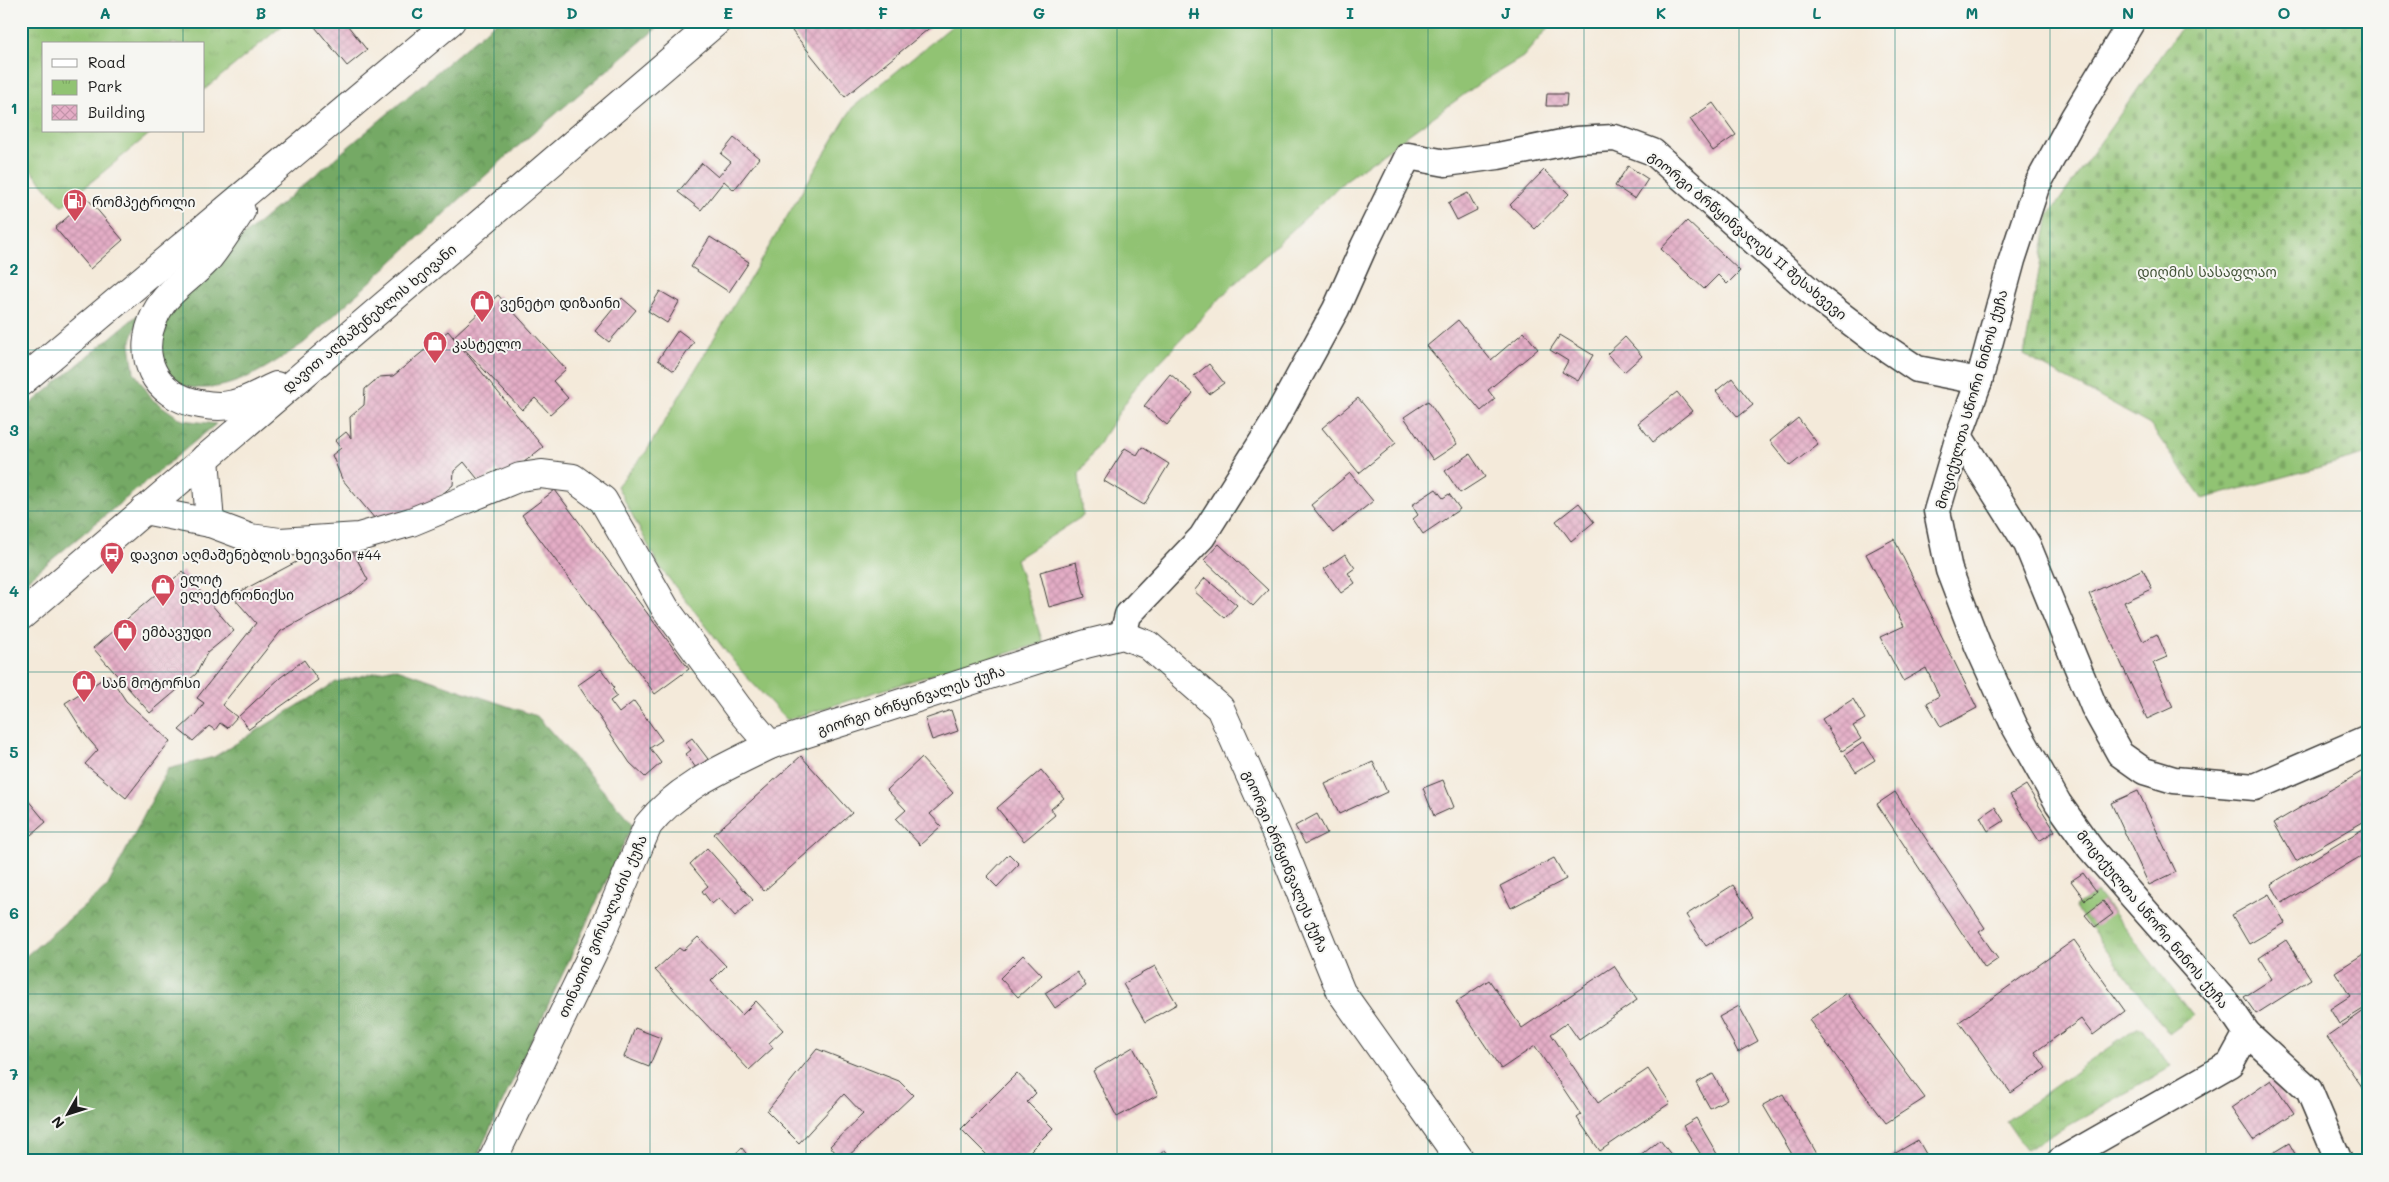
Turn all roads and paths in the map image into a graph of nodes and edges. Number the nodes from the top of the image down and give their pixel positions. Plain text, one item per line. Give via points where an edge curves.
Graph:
1 (451, 21) edge
2 (717, 21) edge
3 (2132, 21) edge
4 (260, 183) junction
5 (306, 372) junction
6 (1978, 381) junction
7 (21, 382) edge
8 (1959, 436) junction
9 (206, 458) junction
10 (144, 510) junction
11 (210, 523) junction
12 (21, 616) edge
13 (1123, 635) junction
14 (2368, 738) edge
15 (770, 745) junction
16 (2247, 1033) junction
17 (492, 1161) edge
18 (1462, 1161) edge
19 (2060, 1161) edge
20 (2339, 1161) edge

1 - 4 main road
2 - 5 main road, დავით აღმაშენებლის ხეივანი
3 - 6 street, მოციქულთა სწორი ნინოს ქუჩა via 2036,187
4 - 5 main road via 206,260 168,296 156,313 148,346 153,374 160,386 173,396 210,406 234,405
4 - 7 main road
5 - 9 main road, დავით აღმაშენებლის ხეივანი
6 - 8 street, მოციქულთა სწორი ნინოს ქუჩა
6 - 13 street, გიორგი ბრწყინვალეს II შესახვევი via 1917,369 1874,340 1816,296 1653,152 1615,138 1576,140 1446,163 1408,156 1336,309 1272,426 1202,538 1128,615
8 - 14 street via 2027,544 2094,707 2120,754 2144,772 2174,780 2255,787
8 - 16 street, მოციქულთა სწორი ნინოს ქუჩა via 1937,511 1949,570 1978,646 2014,724 2058,803 2090,848 2228,1005
9 - 10 main road, დავით აღმაშენებლის ხეივანი
9 - 11 main road
10 - 11 main road
10 - 12 main road, დავით აღმაშენებლის ხეივანი
11 - 15 main road via 250,538 280,542 359,538 411,522 520,477 541,474 573,478 603,500 665,608 739,709
13 - 15 main road, გიორგი ბრწყინვალეს ქუჩა
13 - 18 main road, გიორგი ბრწყინვალეს ქუჩა via 1148,645 1220,708 1282,847 1341,992
15 - 17 main road, თინათინ ვირსალაძის ქუჩა via 680,793 648,825 601,936
16 - 19 street via 2230,1064
16 - 20 street, მოციქულთა სწორი ნინოს ქუჩა via 2309,1090

